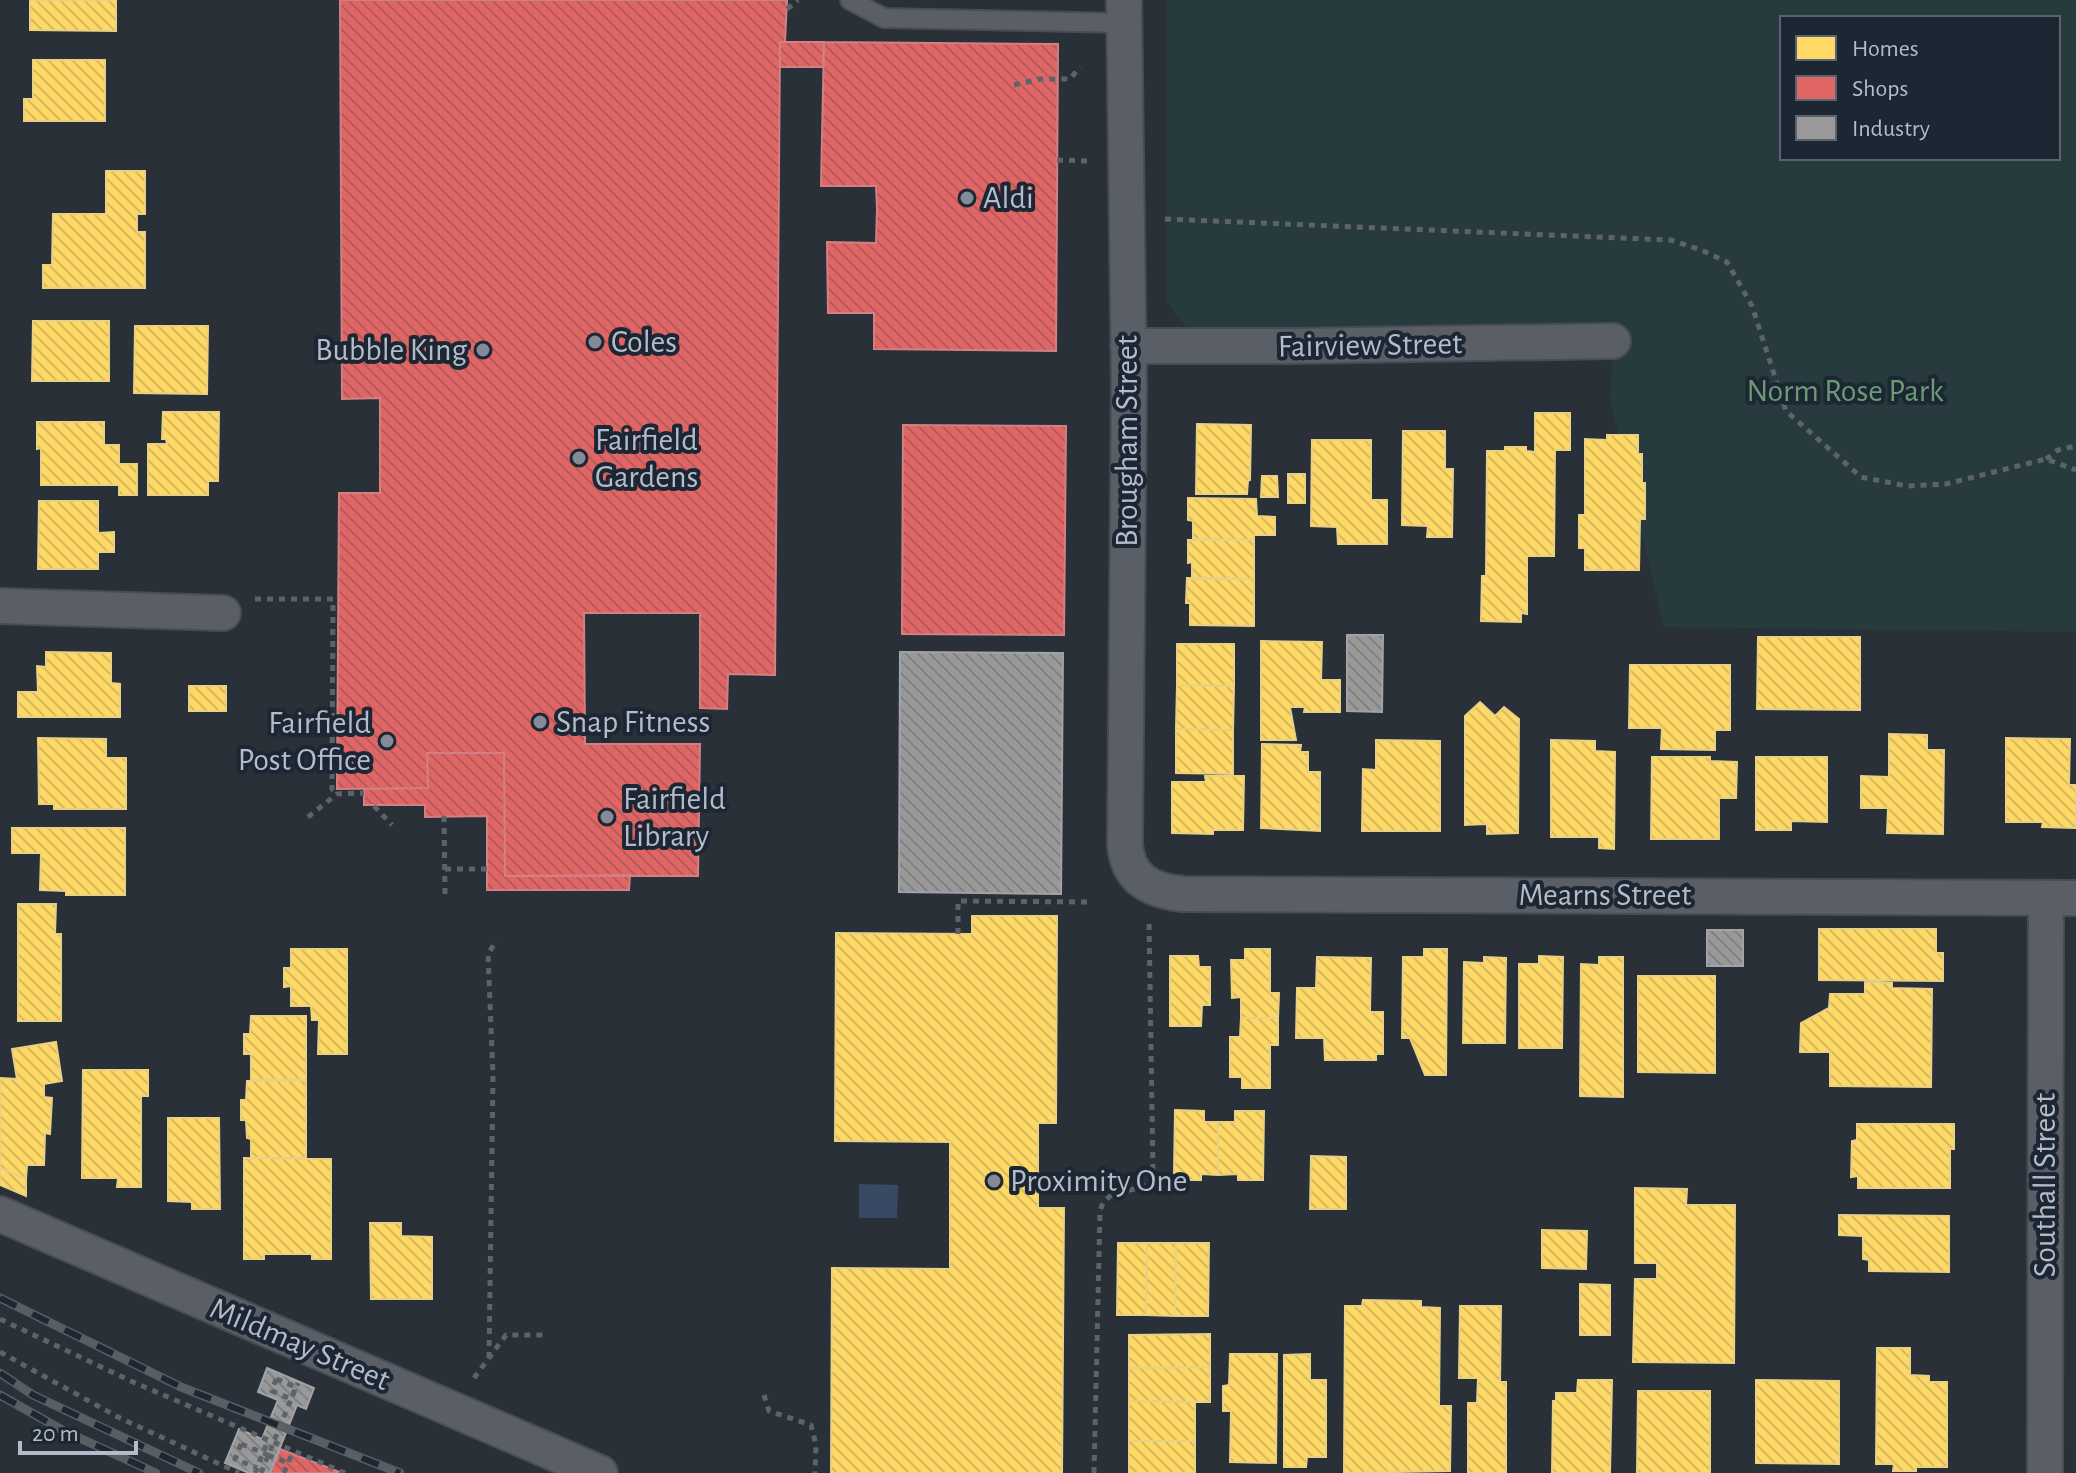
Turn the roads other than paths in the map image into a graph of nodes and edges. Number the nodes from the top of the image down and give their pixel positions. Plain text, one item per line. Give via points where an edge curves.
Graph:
1 (850, 0) edge
2 (1124, 12) edge
3 (1613, 341) dead end
4 (1128, 346) junction
5 (0, 606) edge
6 (223, 613) dead end
7 (1138, 879) joint
8 (2061, 898) edge
9 (0, 1214) edge
10 (600, 1473) edge
11 (2045, 1473) edge

1 - 2 lane via 884,18
2 - 4 street, Brougham Street
3 - 4 street, Fairview Street
4 - 7 street, Brougham Street via 1125,845
5 - 6 street
7 - 8 street, Mearns Street via 1160,891 1183,894
8 - 11 street, Southall Street
9 - 10 street, Mildmay Street

